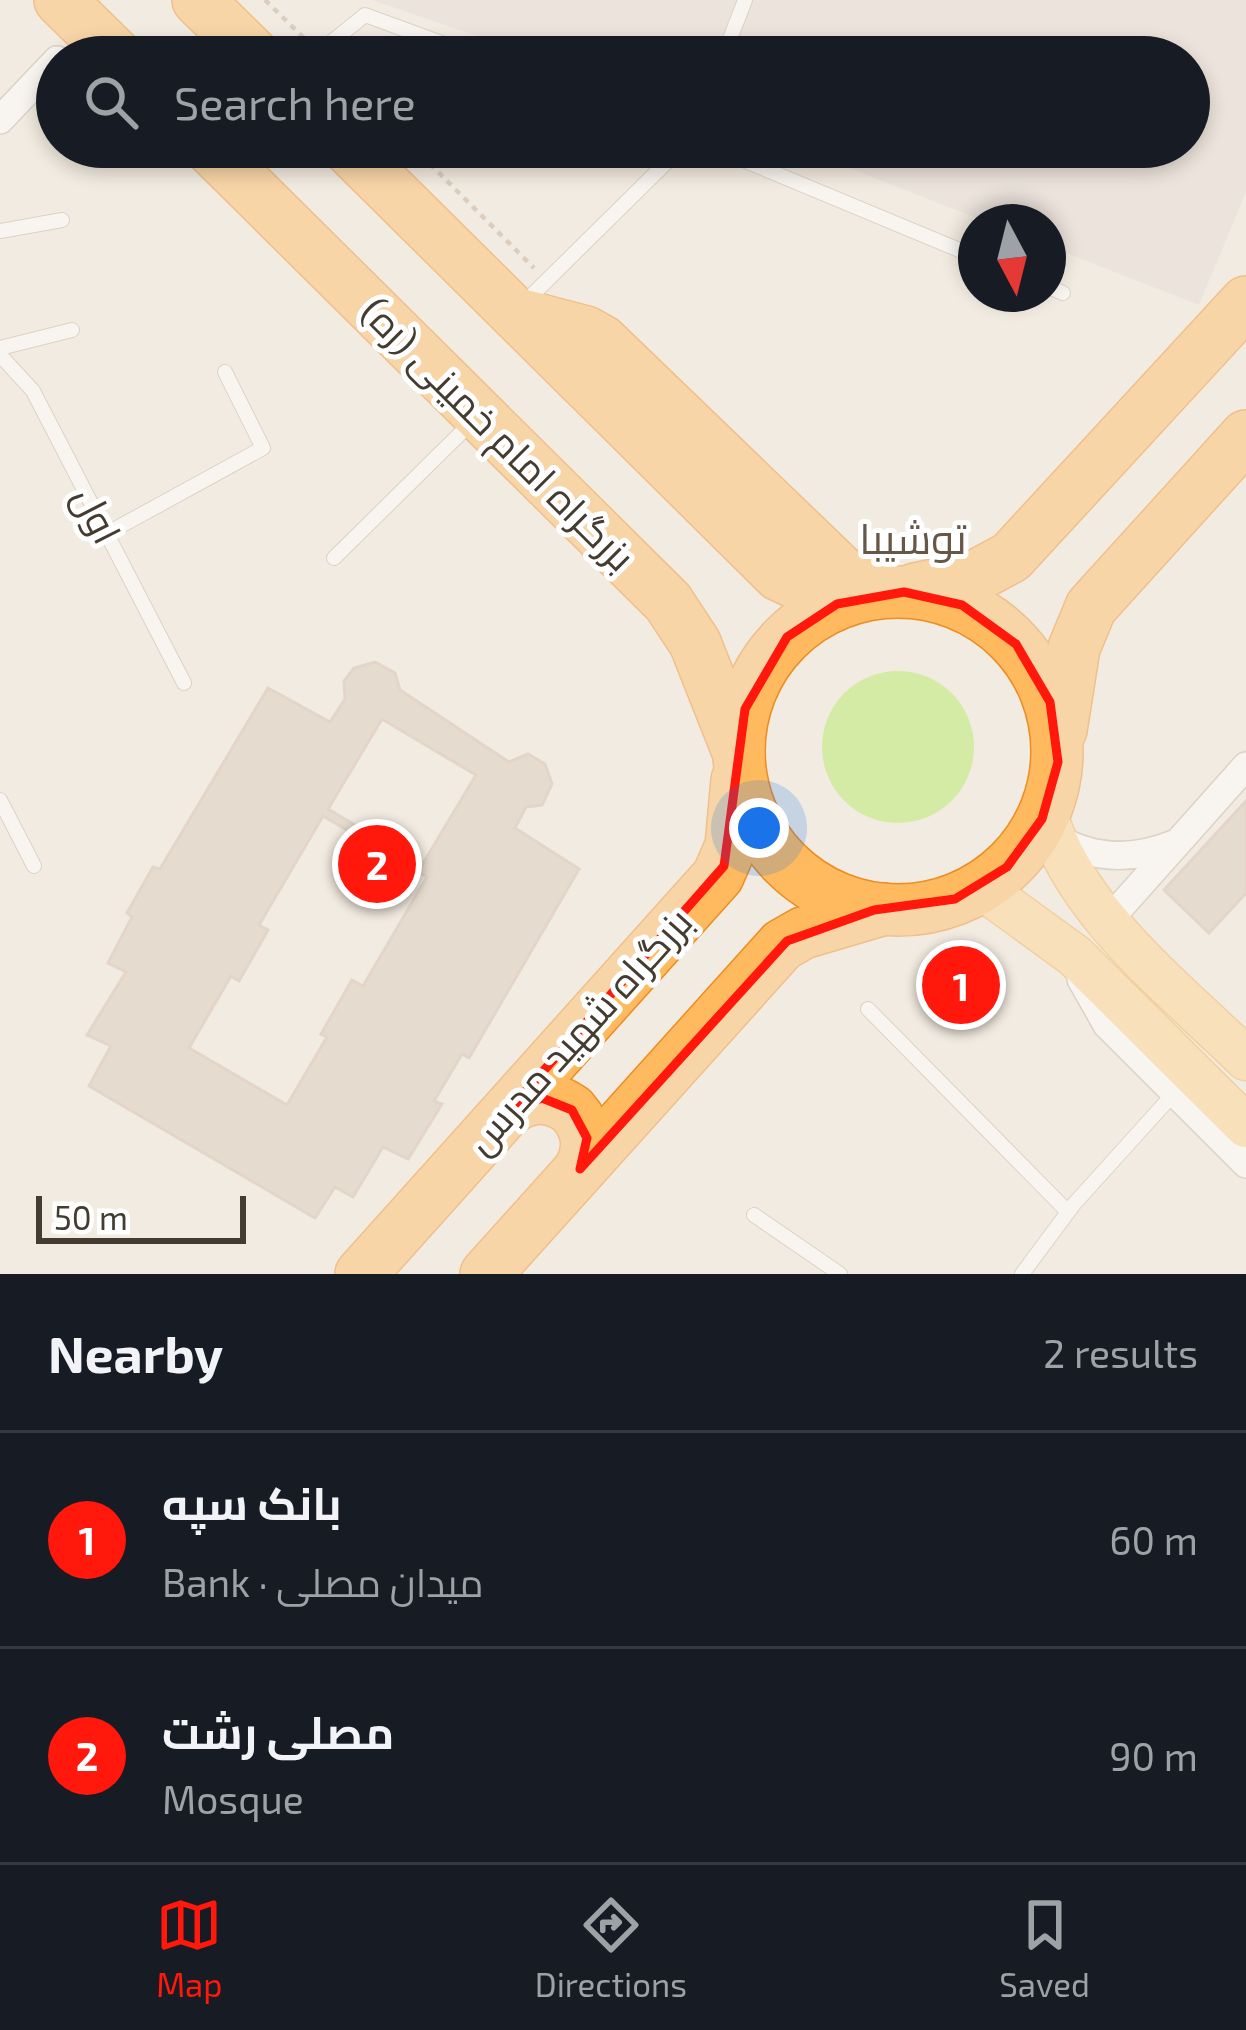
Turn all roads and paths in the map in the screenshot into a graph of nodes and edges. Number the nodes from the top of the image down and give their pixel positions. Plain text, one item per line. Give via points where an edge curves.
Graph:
1 (198, 0) edge
2 (265, 0) edge
3 (745, 0) edge
4 (368, 7) edge
5 (235, 36) edge
6 (298, 36) edge
7 (337, 36) edge
8 (432, 36) edge
9 (731, 36) edge
10 (36, 82) edge
11 (0, 120) edge
12 (229, 168) edge
13 (368, 168) edge
14 (661, 168) edge
15 (762, 168) edge
16 (62, 220) dead end
17 (0, 231) edge
18 (958, 250) edge
19 (1246, 302) edge
20 (514, 312) junction
21 (72, 331) dead end
22 (0, 351) edge
23 (225, 372) dead end
24 (479, 415) junction
25 (1246, 436) edge
26 (106, 533) junction
27 (334, 558) dead end
28 (886, 593) junction
29 (184, 683) dead end
30 (1058, 754) junction
31 (739, 757) junction
32 (1246, 766) edge
33 (0, 800) edge
34 (1049, 824) junction
35 (1178, 842) junction
36 (34, 866) dead end
37 (982, 891) junction
38 (884, 909) junction
39 (1107, 922) junction
40 (868, 1009) dead end
41 (1246, 1059) edge
42 (1184, 1083) junction
43 (509, 1110) junction
44 (1246, 1126) edge
45 (1246, 1164) edge
46 (580, 1169) junction
47 (1068, 1212) junction
48 (754, 1215) dead end
49 (361, 1274) edge
50 (485, 1274) edge
51 (840, 1274) edge
52 (1022, 1274) edge

1 - 5 highway
2 - 6 path
3 - 9 lane
4 - 7 lane
4 - 8 lane
10 - 11 street
12 - 24 highway, بزرگراه امام خمینی (ره)
13 - 20 highway
14 - 20 lane
15 - 18 lane
16 - 17 lane
19 - 28 highway via 1011,557 964,580
20 - 28 highway via 602,341 848,577
21 - 22 lane
22 - 26 lane, اول via 34,391
23 - 26 lane via 263,448
24 - 27 lane
24 - 31 highway, بزرگراه امام خمینی (ره) via 676,611
25 - 30 highway via 1087,614
26 - 29 lane, اول
28 - 30 highway via 955,602 1011,639 1045,688
28 - 31 highway via 817,614 777,648 747,701
30 - 34 highway
31 - 38 highway via 754,820 785,863 836,897
31 - 43 highway, بزرگراه شهید مدرس via 731,846 718,876
32 - 35 street
33 - 36 lane
34 - 35 street via 1068,845 1116,856
34 - 37 highway
34 - 39 main road
35 - 39 street
37 - 38 highway
37 - 42 main road via 1065,949
38 - 46 highway via 782,945
39 - 41 main road
40 - 47 lane
42 - 44 main road
42 - 45 street
42 - 47 lane
43 - 46 highway via 542,1098 572,1110 587,1138
43 - 49 highway, بزرگراه شهید مدرس
46 - 50 highway
47 - 52 lane
48 - 51 lane

